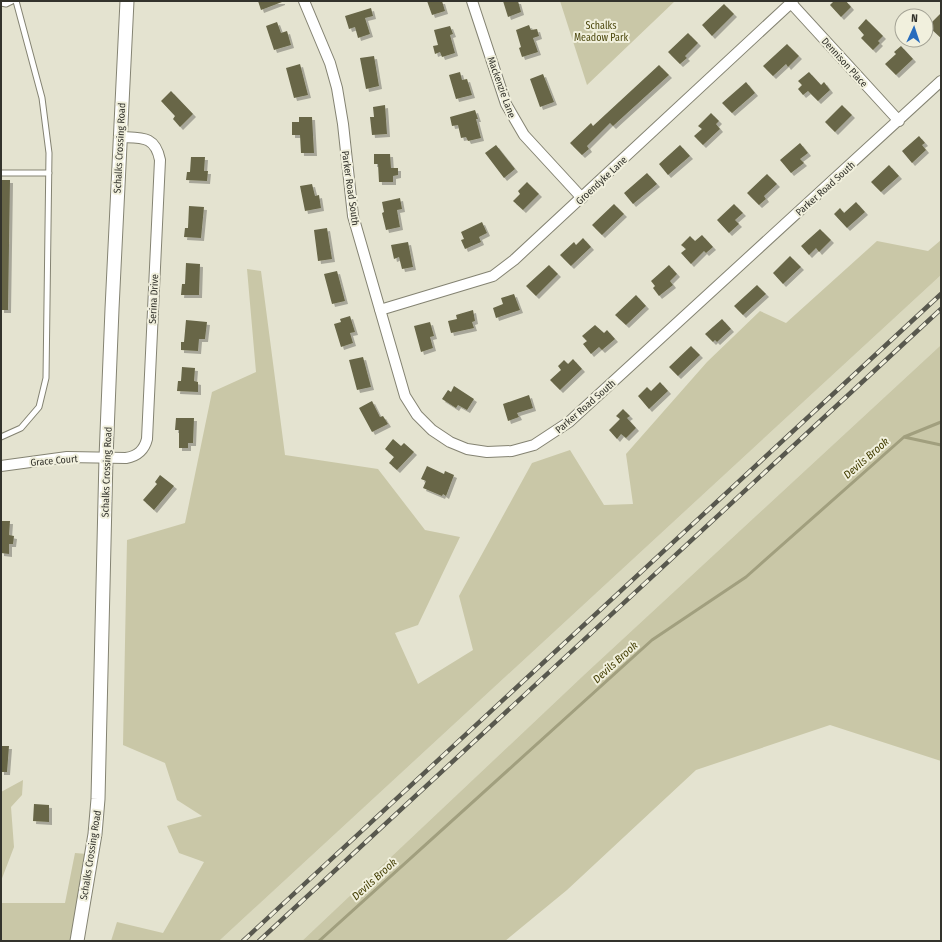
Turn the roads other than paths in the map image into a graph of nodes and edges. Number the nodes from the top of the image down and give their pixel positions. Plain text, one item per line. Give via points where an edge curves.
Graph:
1 (12, 1) edge
2 (16, 1) edge
3 (127, 1) edge
4 (304, 1) edge
5 (472, 1) edge
6 (792, 2) edge
7 (1, 4) edge
8 (941, 81) edge
9 (899, 120) junction
10 (120, 137) junction
11 (1, 173) edge
12 (49, 174) junction
13 (582, 198) junction
14 (380, 310) junction
15 (1, 437) edge
16 (106, 458) junction
17 (1, 466) edge
18 (77, 941) edge

1 - 7 lane
2 - 12 lane via 42,98
3 - 10 street, Schalks Crossing Road
4 - 14 street, Parker Road South via 330,63 335,82 343,124 353,216
5 - 13 street, Mackenzie Lane via 506,104 514,119 524,135
6 - 9 street, Dennison Place
6 - 13 street, Groendyke Lane
8 - 9 street, Parker Road South
9 - 14 street, Parker Road South via 568,422 534,445 487,452 467,449 432,430 417,416 405,396
10 - 16 street, Schalks Crossing Road
10 - 16 street, Serina Drive via 145,138 154,144 158,151 148,439 146,446 135,456
11 - 12 lane
12 - 15 lane via 46,378 39,407 21,428
13 - 14 street, Groendyke Lane via 493,276
16 - 17 street, Grace Court via 67,457
16 - 18 street, Schalks Crossing Road via 98,809

